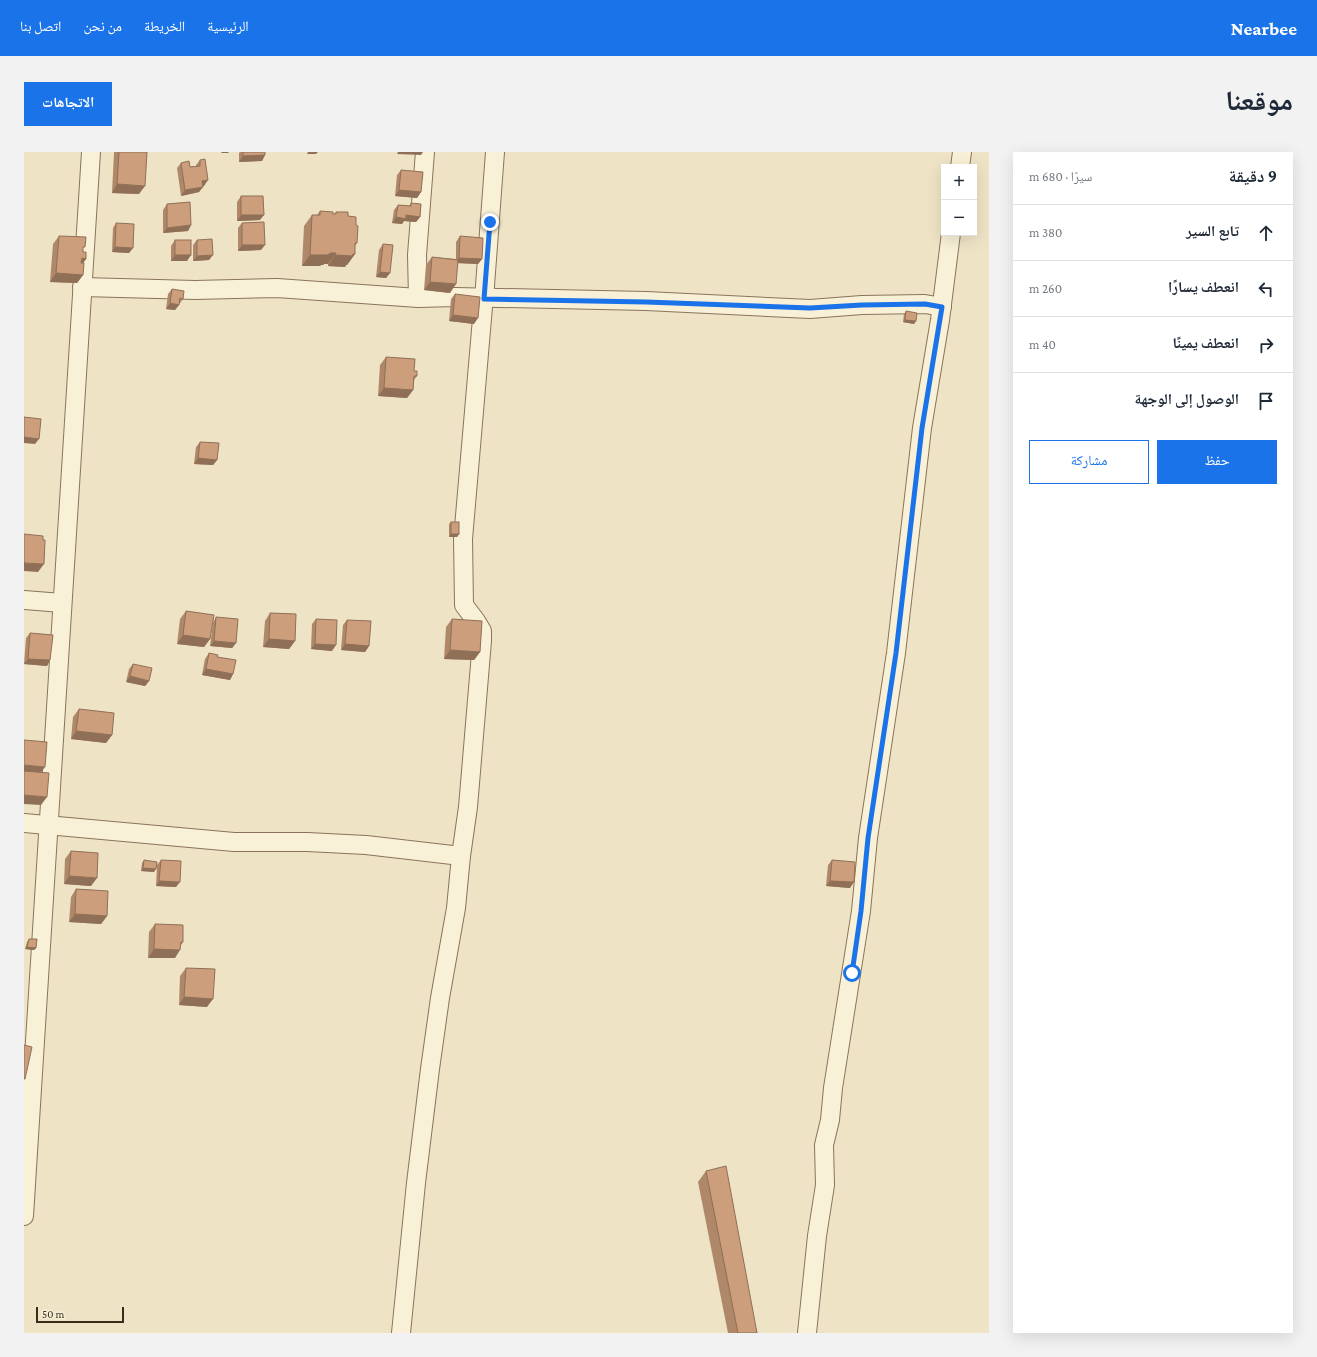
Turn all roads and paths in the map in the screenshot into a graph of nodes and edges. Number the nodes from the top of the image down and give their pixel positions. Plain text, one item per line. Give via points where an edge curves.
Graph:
1 (91, 152) edge
2 (425, 152) edge
3 (495, 152) edge
4 (962, 152) edge
5 (960, 164) edge
6 (951, 236) edge
7 (82, 287) junction
8 (418, 298) junction
9 (484, 299) junction
10 (942, 307) junction
11 (24, 600) edge
12 (62, 603) junction
13 (24, 823) edge
14 (49, 825) junction
15 (462, 856) junction
16 (24, 1216) edge
17 (401, 1333) edge
18 (807, 1333) edge

1 - 7 street
2 - 8 street via 417,255
3 - 9 street
4 - 5 street
6 - 10 street
7 - 8 street via 195,290 277,288
7 - 12 street
8 - 9 street
9 - 10 street via 810,308 925,304
9 - 15 street via 464,538 464,605 482,631 482,641
10 - 18 street via 922,428 896,653 868,838 861,911 830,1120 824,1145 825,1185
11 - 12 street
12 - 14 street
13 - 14 street
14 - 15 street via 234,842 366,845
14 - 16 street
15 - 17 street via 429,1076

